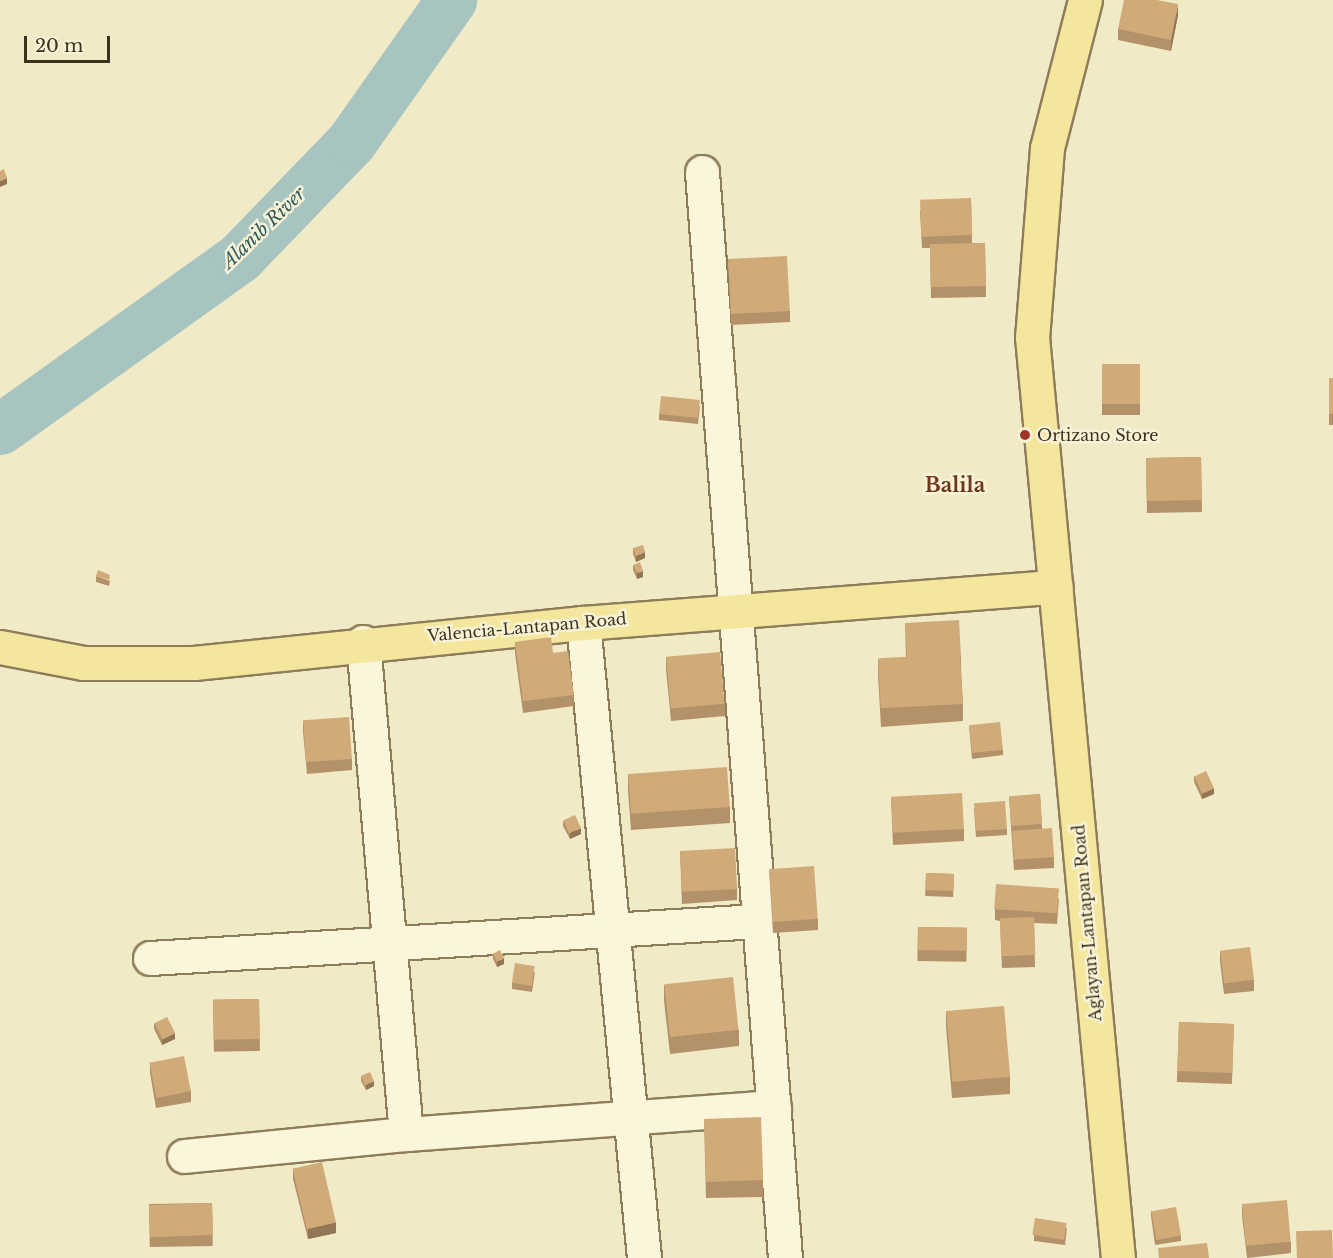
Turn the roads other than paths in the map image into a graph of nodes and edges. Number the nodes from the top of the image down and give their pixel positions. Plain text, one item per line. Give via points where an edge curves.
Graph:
1 (1084, 0) edge
2 (702, 172) dead end
3 (1056, 587) junction
4 (732, 610) junction
5 (583, 622) junction
6 (363, 642) junction
7 (0, 647) edge
8 (757, 921) junction
9 (609, 929) junction
10 (391, 941) junction
11 (150, 958) dead end
12 (774, 1107) junction
13 (632, 1119) junction
14 (406, 1134) junction
15 (184, 1156) dead end
16 (644, 1258) edge
17 (785, 1258) edge
18 (1118, 1258) edge

1 - 3 main road, Aglayan-Lantapan Road via 1047,148 1036,255 1033,359
2 - 4 street
3 - 4 main road, Valencia-Lantapan Road
3 - 18 main road, Aglayan-Lantapan Road
4 - 5 main road, Valencia-Lantapan Road
4 - 8 street
5 - 6 main road, Valencia-Lantapan Road
5 - 9 street
6 - 7 main road, Valencia-Lantapan Road via 132,666 83,663
6 - 10 street
8 - 9 street
8 - 12 street
9 - 10 street
9 - 13 street
10 - 11 street
10 - 14 street
12 - 13 street
12 - 17 street
13 - 14 street
13 - 16 street
14 - 15 street

